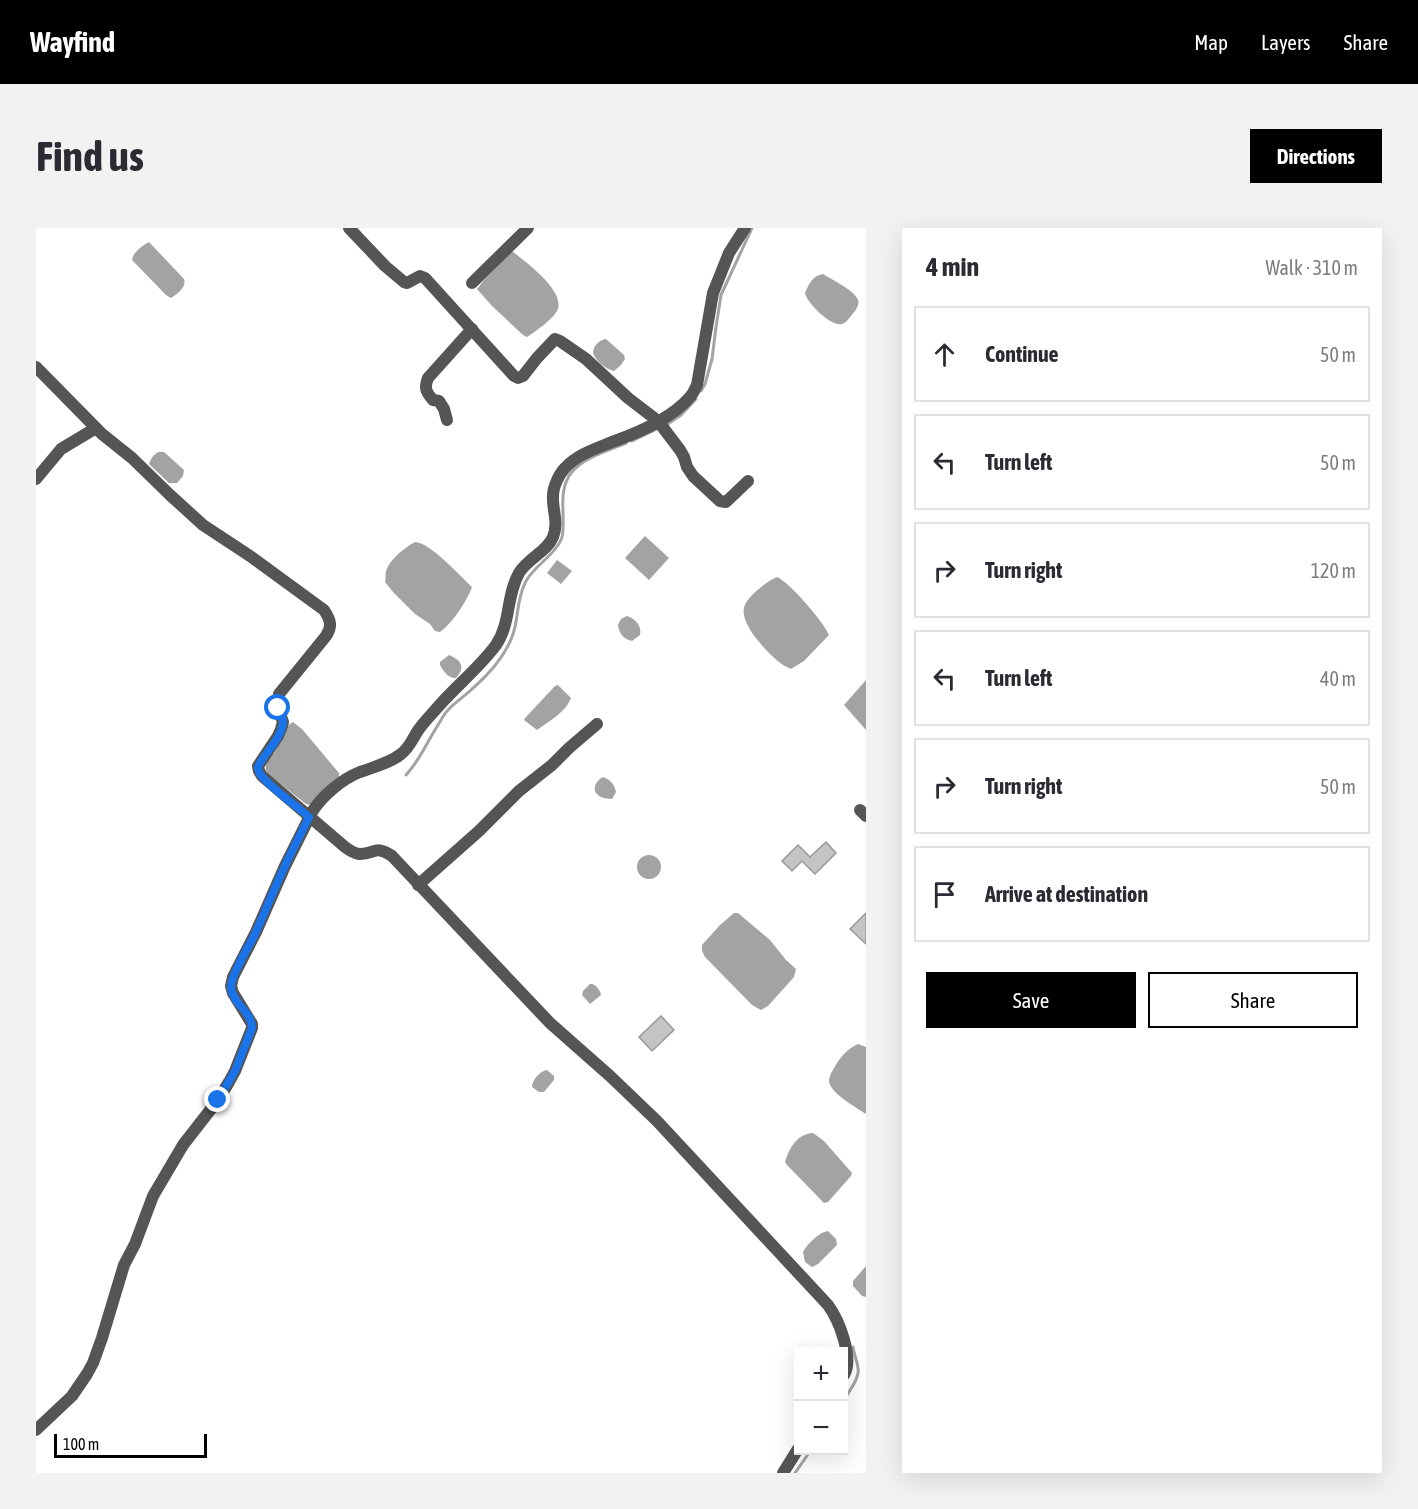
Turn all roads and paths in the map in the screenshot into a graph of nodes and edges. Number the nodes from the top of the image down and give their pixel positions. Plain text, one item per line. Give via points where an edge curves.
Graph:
1 (349, 228) edge
2 (528, 228) edge
3 (745, 228) edge
4 (472, 283) dead end
5 (472, 329) junction
6 (36, 367) edge
7 (447, 420) dead end
8 (658, 421) junction
9 (96, 428) junction
10 (36, 479) edge
11 (748, 481) dead end
12 (597, 724) dead end
13 (309, 817) junction
14 (418, 885) junction
15 (845, 1347) edge
16 (36, 1430) edge
17 (794, 1455) edge
18 (783, 1473) edge

1 - 5 street via 404,282 425,278
2 - 4 street
3 - 8 street via 729,253 713,293 697,386 690,397
5 - 7 street via 425,386 433,400 439,401
5 - 8 street via 518,378 555,339 560,340
6 - 9 street
8 - 11 street via 693,476 720,501 728,501
8 - 13 street via 588,451 563,469 553,496 556,519 552,539 520,572 510,596 503,633 495,645 438,706 410,747 391,761 337,786
9 - 10 street via 62,449
9 - 13 street via 203,525 324,610 330,621 329,633 279,694 281,729 258,766 270,784
12 - 14 street
13 - 14 street via 352,852 386,851
13 - 16 street via 233,977 233,993 252,1024 235,1071 153,1196 124,1265 87,1374 72,1396
14 - 15 street via 550,1023 657,1121 828,1305 839,1323
17 - 18 street

